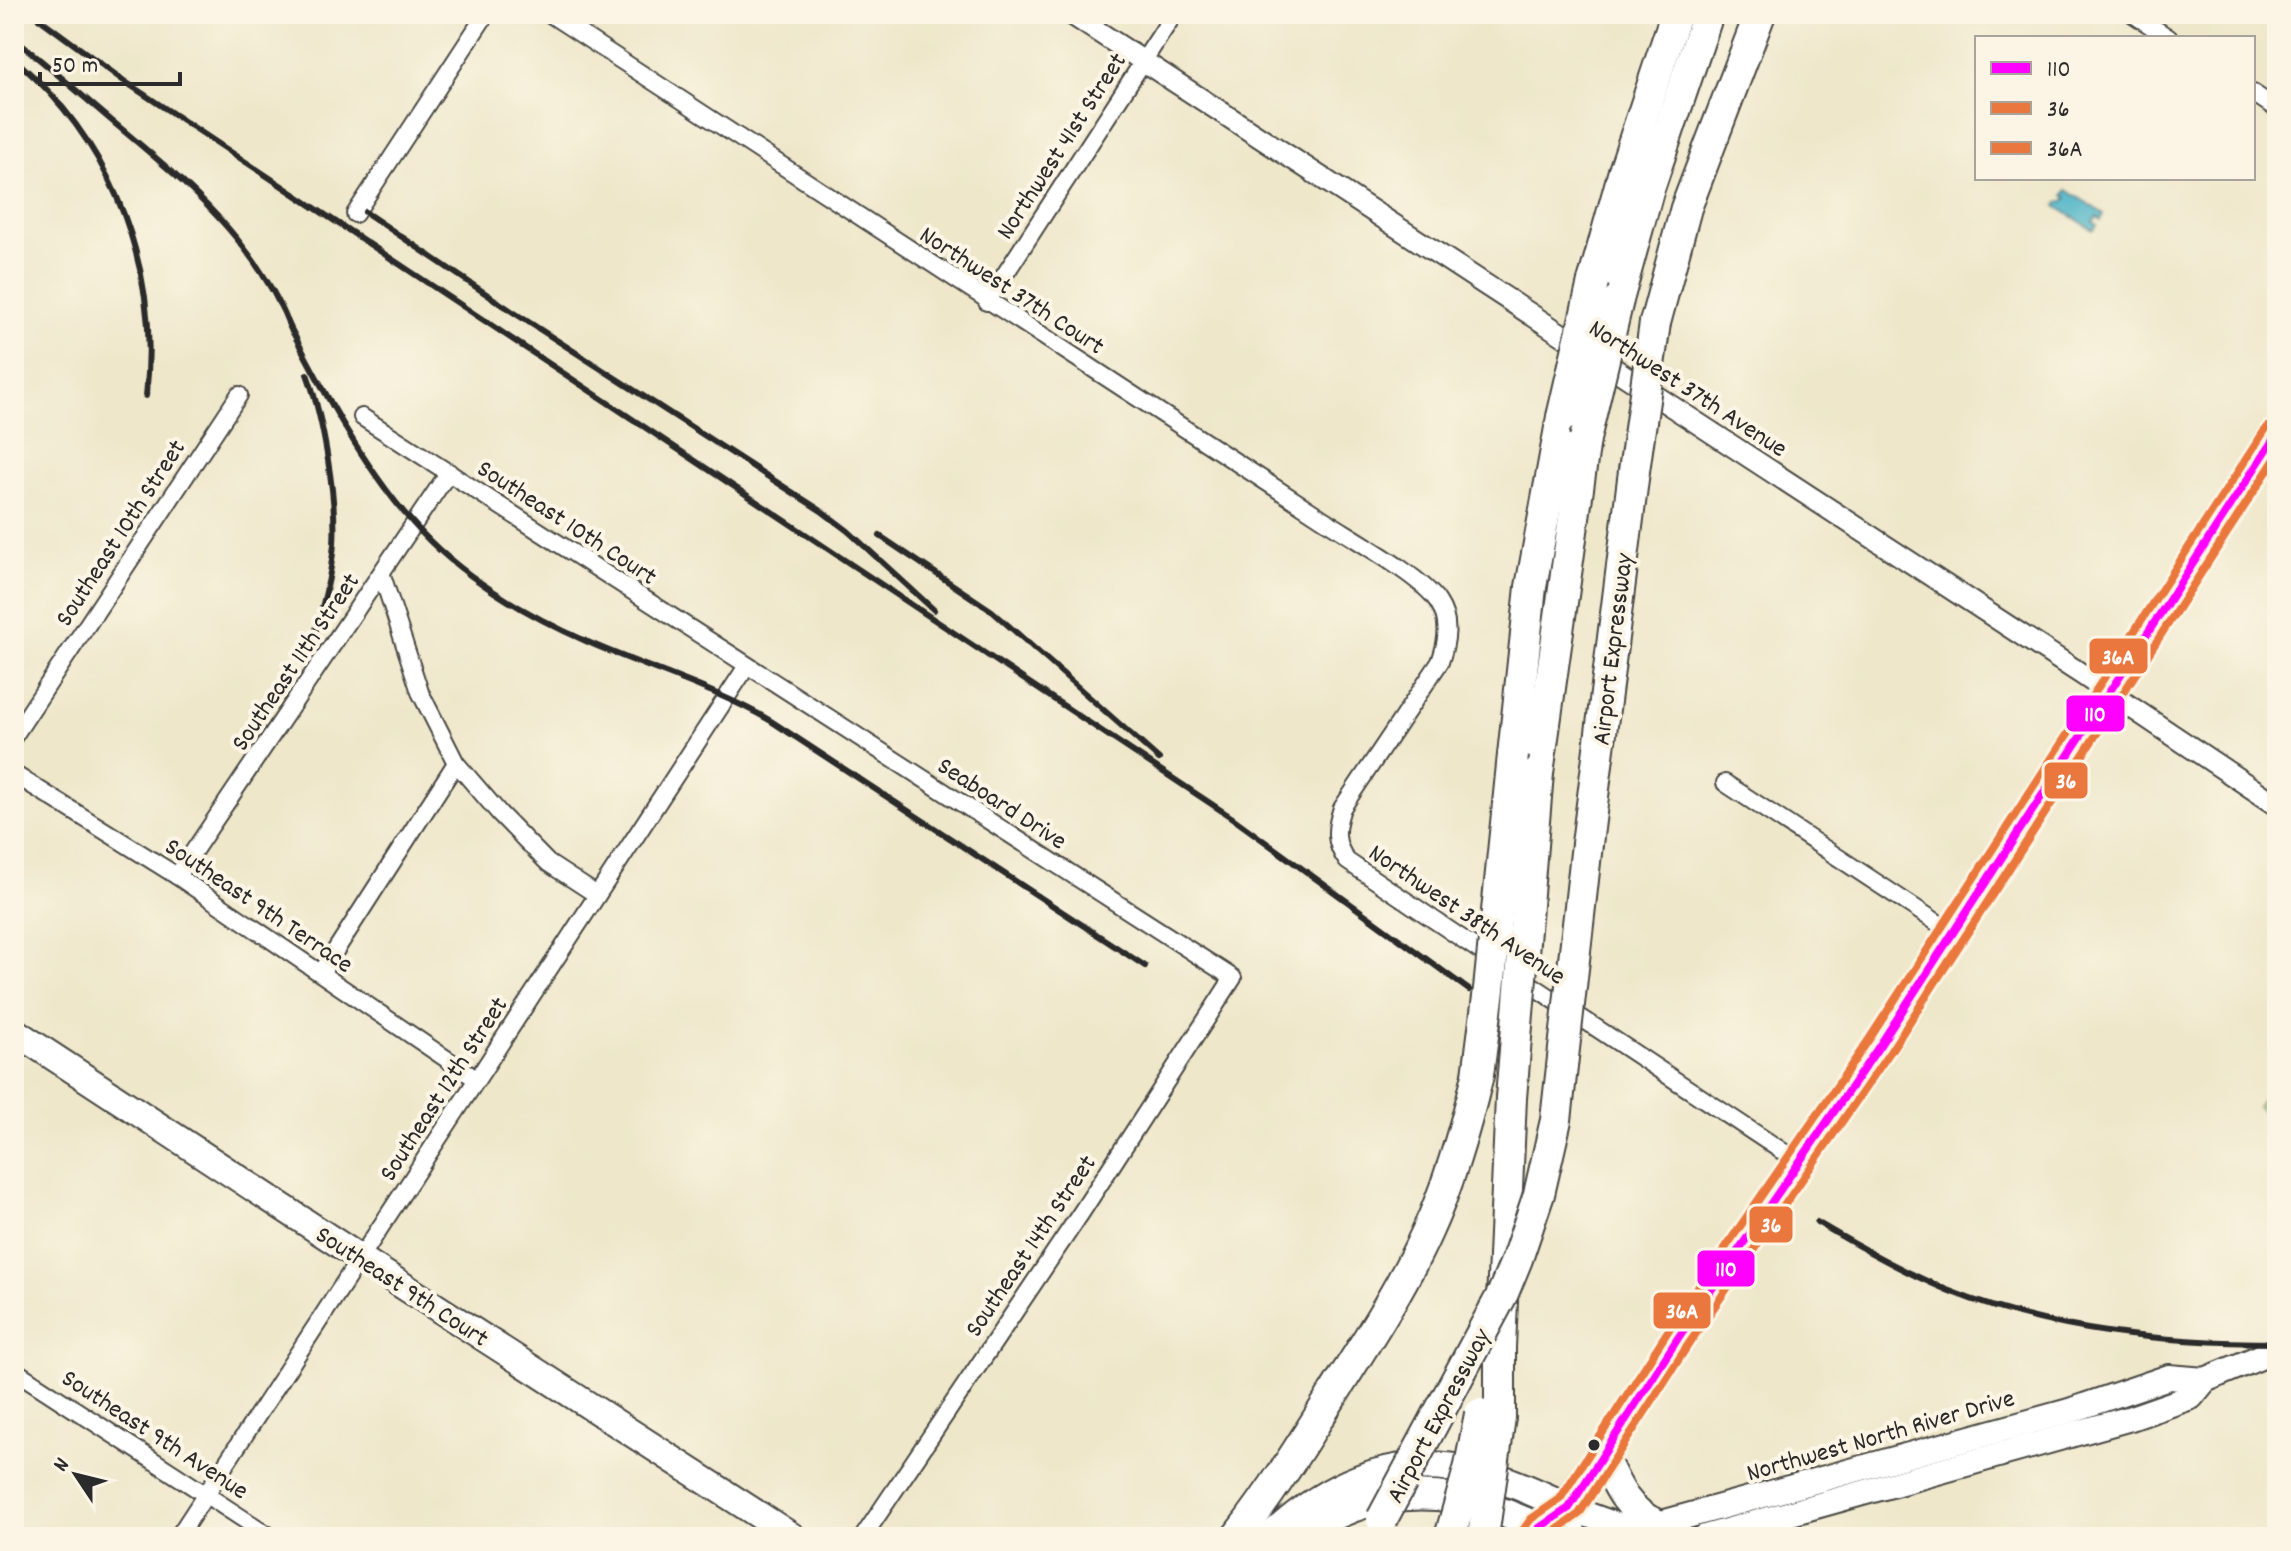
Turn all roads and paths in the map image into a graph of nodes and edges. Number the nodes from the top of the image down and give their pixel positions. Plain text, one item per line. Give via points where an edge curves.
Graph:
1 (486, 14) edge
2 (550, 14) edge
3 (1071, 14) edge
4 (1174, 14) edge
5 (1676, 14) edge
6 (1708, 14) edge
7 (1760, 14) edge
8 (2133, 14) edge
9 (2166, 36) edge
10 (1143, 61) junction
11 (2255, 94) edge
12 (2277, 109) edge
13 (355, 214) dead end
14 (987, 302) junction
15 (239, 395) dead end
16 (362, 417) dead end
17 (2277, 434) edge
18 (449, 472) junction
19 (382, 575) junction
20 (1443, 611) joint
21 (747, 666) junction
22 (2109, 692) junction
23 (14, 736) edge
24 (456, 763) junction
25 (14, 774) edge
26 (1725, 783) dead end
27 (2277, 805) edge
28 (177, 876) junction
29 (597, 895) junction
30 (1953, 933) junction
31 (321, 973) junction
32 (1233, 978) joint
33 (14, 1031) edge
34 (476, 1079) junction
35 (1800, 1163) junction
36 (360, 1258) junction
37 (2277, 1350) edge
38 (14, 1370) edge
39 (2205, 1380) junction
40 (1490, 1416) junction
41 (1603, 1456) junction
42 (1836, 1475) junction
43 (205, 1495) junction
44 (1838, 1500) junction
45 (1569, 1508) junction
46 (1658, 1524) junction
47 (1375, 1531) edge
48 (1545, 1534) edge
49 (178, 1537) edge
50 (271, 1537) edge
51 (793, 1537) edge
52 (863, 1537) edge
53 (1237, 1537) edge
54 (1271, 1537) edge
55 (1300, 1537) edge
56 (1450, 1537) edge
57 (1483, 1537) edge
58 (1571, 1537) edge
59 (1705, 1537) edge

1 - 13 street
2 - 14 street, Northwest 37th Court
3 - 10 street, Northwest 37th Avenue
4 - 10 street, Northwest 41st Street
5 - 53 highway, bridge via 1624,171 1562,417 1531,587 1478,1075 1458,1151 1410,1268 1285,1470
6 - 40 highway, Airport Expressway, bridge via 1648,191 1585,439 1538,773 1511,1098 1500,1347
7 - 47 highway, Airport Expressway, bridge via 1686,208 1655,323 1556,1120 1539,1194 1503,1293
8 - 9 street
10 - 14 street, Northwest 41st Street
10 - 22 street, Northwest 37th Avenue
11 - 12 street
14 - 20 street, Northwest 37th Court via 1413,578 1433,594
15 - 23 street, Southeast 10th Street
16 - 18 street, Southeast 10th Court
17 - 22 highway
18 - 19 street, Southeast 11th Street
18 - 21 street, Southeast 10th Court
19 - 24 street via 420,692
19 - 28 street, Southeast 11th Street
20 - 35 street, Northwest 38th Avenue via 1447,634 1440,662 1342,808 1336,824 1340,852
21 - 29 street, Southeast 12th Street
21 - 32 street, Seaboard Drive
22 - 27 street, Northwest 37th Avenue
22 - 30 highway
24 - 29 street via 548,863
24 - 31 street
25 - 28 street, Southeast 9th Terrace
26 - 30 street
28 - 31 street, Southeast 9th Terrace
29 - 34 street, Southeast 12th Street
30 - 35 highway
31 - 34 street, Southeast 9th Terrace
32 - 52 street, Southeast 14th Street
33 - 36 main road, Southeast 9th Court
34 - 36 street, Southeast 12th Street
35 - 41 highway
36 - 43 street, Southeast 12th Street
36 - 51 main road, Southeast 9th Court
37 - 39 main road, Northwest North River Drive
38 - 43 street, Southeast 9th Avenue
39 - 42 main road, Northwest North River Drive via 2169,1377 2069,1411
39 - 44 main road, Northwest North River Drive via 2191,1397 2131,1418
40 - 56 highway, bridge
40 - 57 highway, Airport Expressway, bridge
41 - 45 highway
41 - 46 highway via 1632,1508
42 - 44 main road
42 - 46 main road, Northwest North River Drive
43 - 49 street, Southeast 12th Street
43 - 50 street, Southeast 9th Avenue
44 - 59 main road, Northwest North River Drive
45 - 46 main road, Northwest North River Drive via 1619,1526
45 - 48 main road
45 - 54 highway via 1473,1471 1407,1467 1354,1479 1315,1501
45 - 58 highway
48 - 55 highway via 1478,1504 1403,1495 1352,1508

